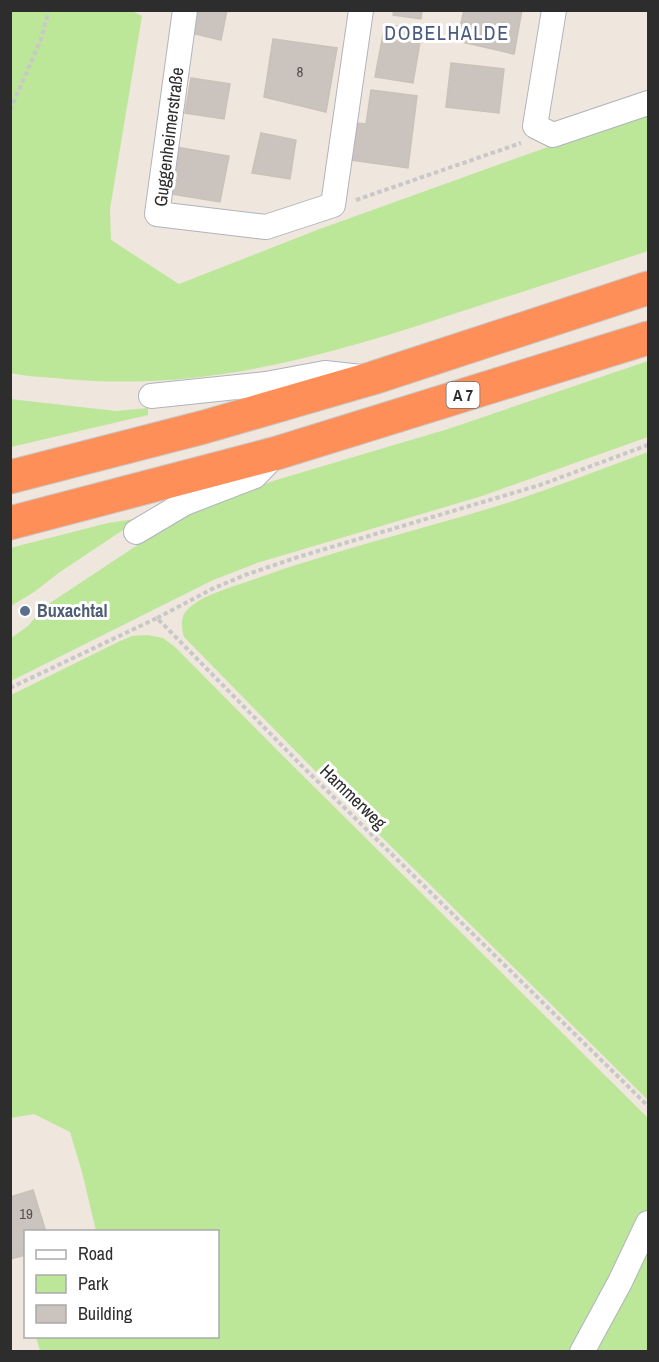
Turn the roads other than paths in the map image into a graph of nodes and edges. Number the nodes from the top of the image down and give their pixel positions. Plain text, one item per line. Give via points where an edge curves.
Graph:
1 (185, 10) edge
2 (361, 10) edge
3 (554, 10) edge
4 (648, 103) edge
5 (648, 288) edge
6 (648, 338) edge
7 (373, 378) junction
8 (151, 396) dead end
9 (277, 453) junction
10 (10, 477) edge
11 (10, 523) edge
12 (136, 532) dead end
13 (648, 1223) edge
14 (582, 1352) edge

1 - 2 street, Guggenheimerstraße via 156,214 266,227 333,205
3 - 4 street via 535,126 553,135
5 - 7 highway, A 7
6 - 9 highway, A 7
7 - 8 street via 325,373 266,384
7 - 10 highway, A 7
9 - 11 highway, A 7
9 - 12 street via 255,476 185,503
13 - 14 street

